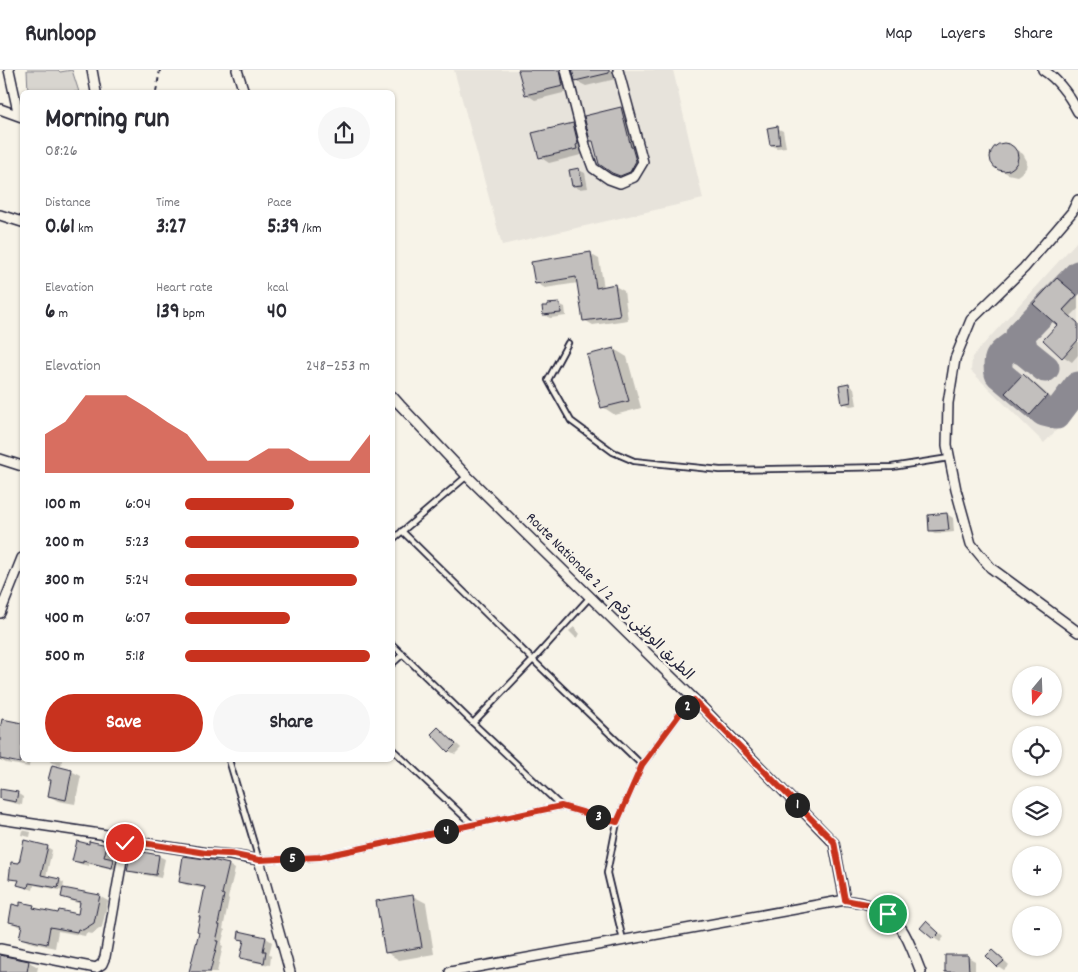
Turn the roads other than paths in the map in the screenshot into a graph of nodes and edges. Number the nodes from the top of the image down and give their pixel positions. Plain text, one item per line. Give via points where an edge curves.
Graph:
1 (8, 70) edge
2 (92, 70) edge
3 (237, 70) edge
4 (566, 70) edge
5 (618, 70) edge
6 (1043, 70) edge
7 (96, 90) edge
8 (243, 90) edge
9 (0, 109) edge
10 (20, 112) edge
11 (1078, 112) edge
12 (20, 116) edge
13 (1078, 200) edge
14 (0, 214) edge
15 (20, 221) edge
16 (568, 343) dead end
17 (395, 399) edge
18 (949, 458) junction
19 (0, 459) edge
20 (20, 465) edge
21 (467, 476) junction
22 (402, 532) junction
23 (395, 538) edge
24 (20, 563) edge
25 (590, 597) junction
26 (0, 613) edge
27 (1078, 632) edge
28 (395, 647) edge
29 (403, 654) junction
30 (533, 660) junction
31 (395, 661) edge
32 (694, 700) junction
33 (473, 723) junction
34 (395, 752) edge
35 (230, 762) edge
36 (642, 765) junction
37 (561, 806) junction
38 (0, 819) edge
39 (617, 822) junction
40 (473, 825) junction
41 (124, 840) junction
42 (259, 860) junction
43 (845, 900) junction
44 (623, 940) junction
45 (0, 949) edge
46 (290, 972) edge
47 (450, 972) edge
48 (921, 972) edge

1 - 10 street
2 - 7 street
3 - 8 street
4 - 5 street via 593,168 609,180 620,183 634,177 643,162
6 - 11 street via 1069,95
9 - 12 street
13 - 18 street via 1072,212 1024,268 971,320 954,359 948,403
14 - 15 street
16 - 18 lane via 548,380 571,421 613,452 634,462 720,470 892,468
17 - 21 street, Route Nationale 2 / الطريق الوطني رقم 2
18 - 27 street via 971,544 991,568
19 - 20 street
21 - 22 lane
21 - 25 street, Route Nationale 2 / الطريق الوطني رقم 2
22 - 23 lane
22 - 30 lane
24 - 26 street
25 - 30 lane
25 - 32 street, Route Nationale 2 / الطريق الوطني رقم 2
28 - 29 lane
29 - 31 lane
29 - 33 lane
30 - 33 lane
30 - 36 lane
32 - 36 lane
32 - 43 street, Route Nationale 2 / الطريق الوطني رقم 2 via 834,842
33 - 37 lane
34 - 40 lane
35 - 42 lane
36 - 39 lane
37 - 39 lane
37 - 40 lane
38 - 41 street
39 - 44 lane via 607,873
40 - 42 lane via 320,857
41 - 42 street
41 - 45 street via 125,850 105,957 100,967
42 - 46 street
43 - 44 street
43 - 48 street via 871,905 900,924
44 - 47 street

